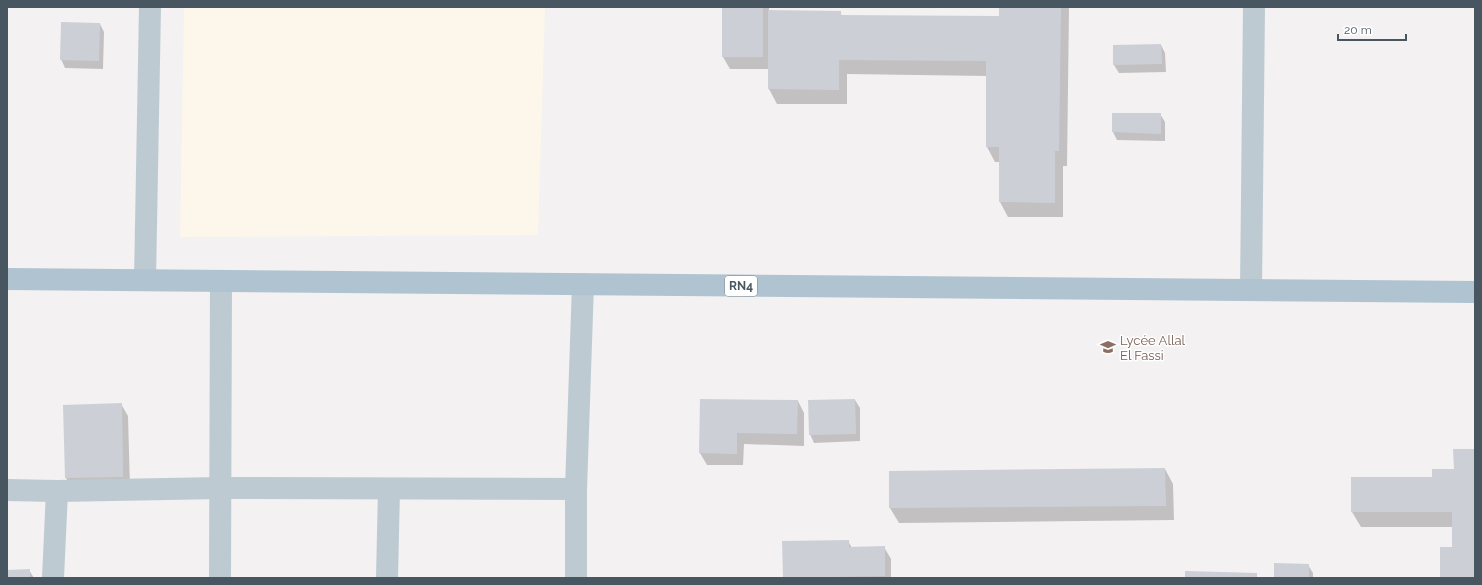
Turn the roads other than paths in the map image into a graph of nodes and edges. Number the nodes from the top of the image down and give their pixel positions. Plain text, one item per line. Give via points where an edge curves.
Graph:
1 (150, 7) edge
2 (1254, 7) edge
3 (7, 280) edge
4 (145, 280) junction
5 (221, 281) junction
6 (583, 284) junction
7 (1251, 290) junction
8 (1475, 292) edge
9 (221, 488) junction
10 (388, 489) junction
11 (576, 489) junction
12 (7, 490) edge
13 (57, 491) junction
14 (53, 578) edge
15 (220, 578) edge
16 (387, 578) edge
17 (576, 578) edge

1 - 4 street
2 - 7 street
3 - 4 main road, RN4
4 - 5 main road, RN4
5 - 6 main road, RN4
5 - 9 street
6 - 7 main road, RN4
6 - 11 street
7 - 8 main road, RN4
9 - 10 street
9 - 13 street
9 - 15 street
10 - 11 street
10 - 16 street
11 - 17 street
12 - 13 street
13 - 14 street

